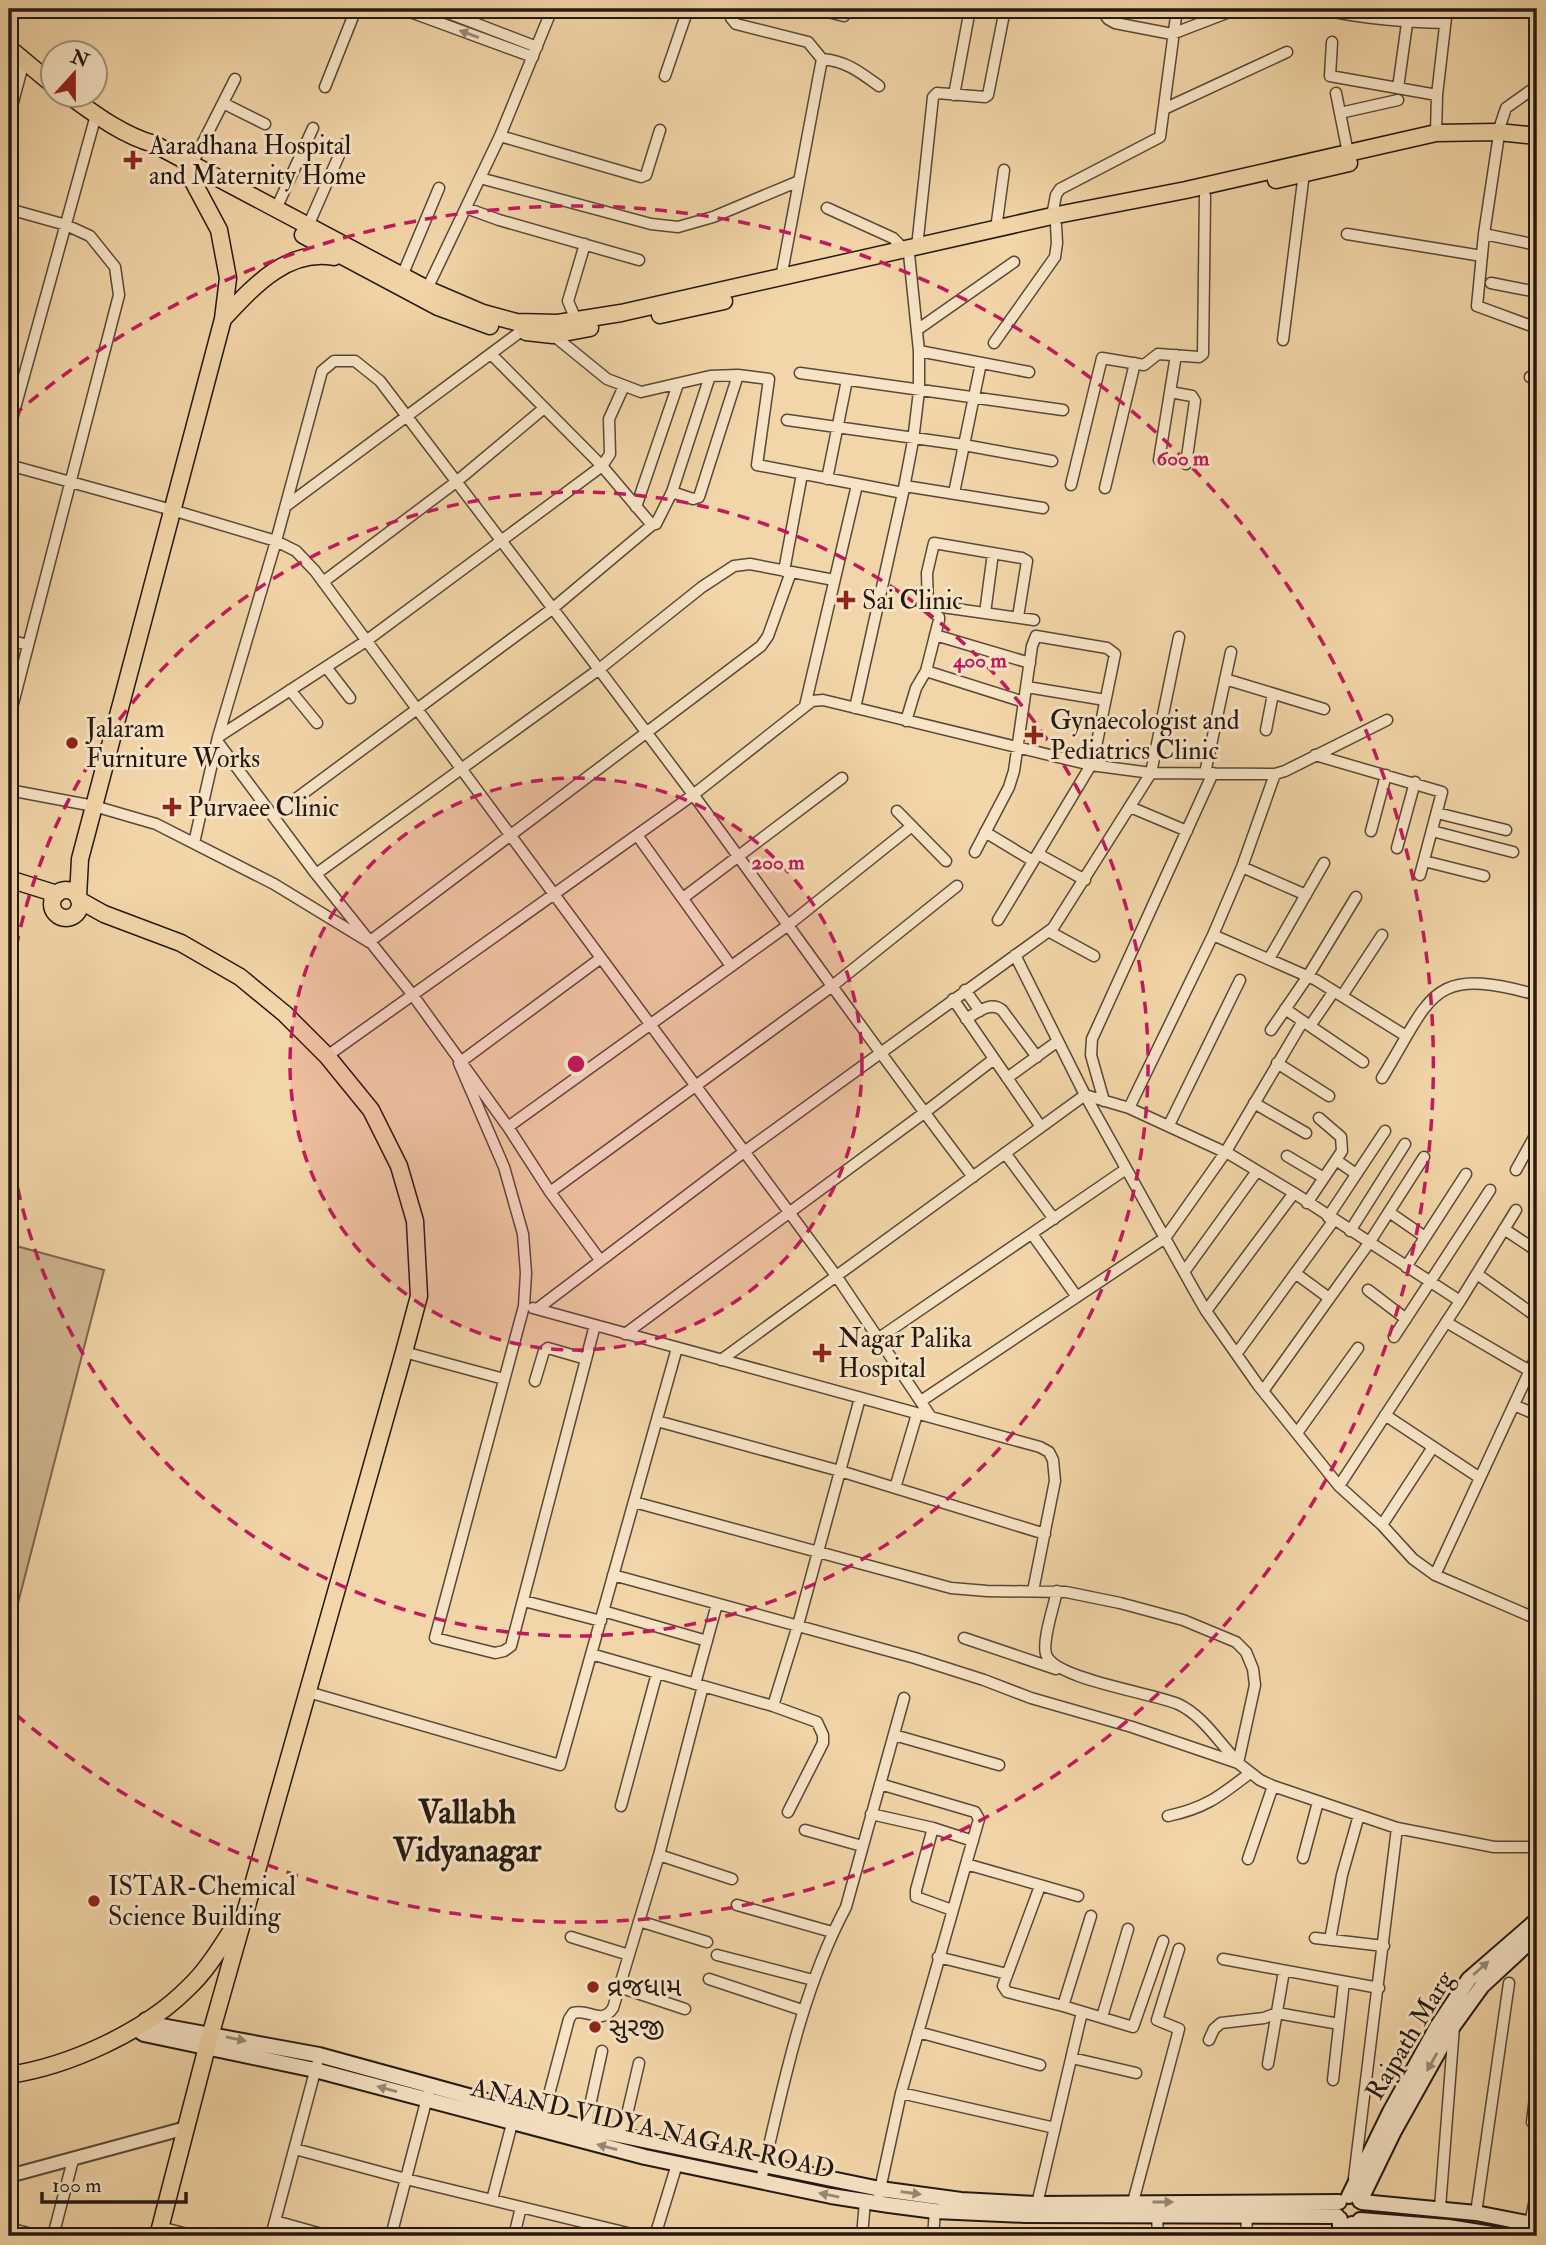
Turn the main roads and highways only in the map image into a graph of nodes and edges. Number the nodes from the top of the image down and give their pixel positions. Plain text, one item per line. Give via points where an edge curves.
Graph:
1 (9, 47) edge
2 (38, 72) edge
3 (86, 108) edge
4 (1498, 136) junction
5 (1537, 136) edge
6 (1537, 145) edge
7 (190, 168) junction
8 (1054, 220) junction
9 (911, 252) junction
10 (349, 255) junction
11 (425, 294) junction
12 (223, 319) junction
13 (9, 879) edge
14 (9, 889) edge
15 (67, 900) junction
16 (247, 1908) junction
17 (1537, 1920) edge
18 (1537, 1935) edge
19 (145, 2027) junction
20 (209, 2041) junction
21 (9, 2075) edge
22 (9, 2084) edge
23 (514, 2116) junction
24 (874, 2198) junction
25 (1350, 2211) edge
26 (1533, 2224) edge
27 (159, 2232) edge
28 (1340, 2236) edge
29 (1504, 2236) edge

1 - 2 main road
3 - 7 main road via 142,140 150,152
4 - 5 main road
4 - 6 main road
4 - 8 main road via 1448,141 1205,196
4 - 8 main road via 1436,133
7 - 10 main road
7 - 10 main road via 308,226
7 - 12 main road via 219,230 228,278
8 - 9 main road
8 - 9 main road via 996,229
9 - 11 main road via 558,323 516,322
9 - 11 main road via 694,308 553,335 495,328
10 - 11 main road
10 - 11 main road via 402,276
10 - 12 main road via 319,254 281,266
12 - 15 main road
13 - 15 main road
14 - 15 main road
15 - 16 main road via 181,943 240,977 285,1014 371,1110 399,1166 415,1221 419,1296
16 - 19 main road via 190,1987
16 - 20 main road
25 -> 17 main road, Rajpath Marg via 1397,2100 1437,2027 1469,1979
18 -> 25 main road, Rajpath Marg via 1482,1986 1455,2023
19 - 20 main road, ANAND VIDYA NAGAR ROAD
19 - 21 main road via 52,2066
19 - 22 main road via 102,2057
20 - 23 main road, ANAND VIDYA NAGAR ROAD via 317,2062
20 - 27 main road
24 -> 23 main road, ANAND VIDYA NAGAR ROAD via 677,2164
23 - 24 main road, ANAND VIDYA NAGAR ROAD via 542,2117 765,2164
24 -> 25 main road, ANAND VIDYA NAGAR ROAD
24 - 25 main road, ANAND VIDYA NAGAR ROAD via 935,2211 1039,2216
25 - 26 main road, ANAND VIDYA NAGAR ROAD via 1440,2208
25 - 28 main road, Rajpath Marg
25 - 29 main road, ANAND VIDYA NAGAR ROAD

